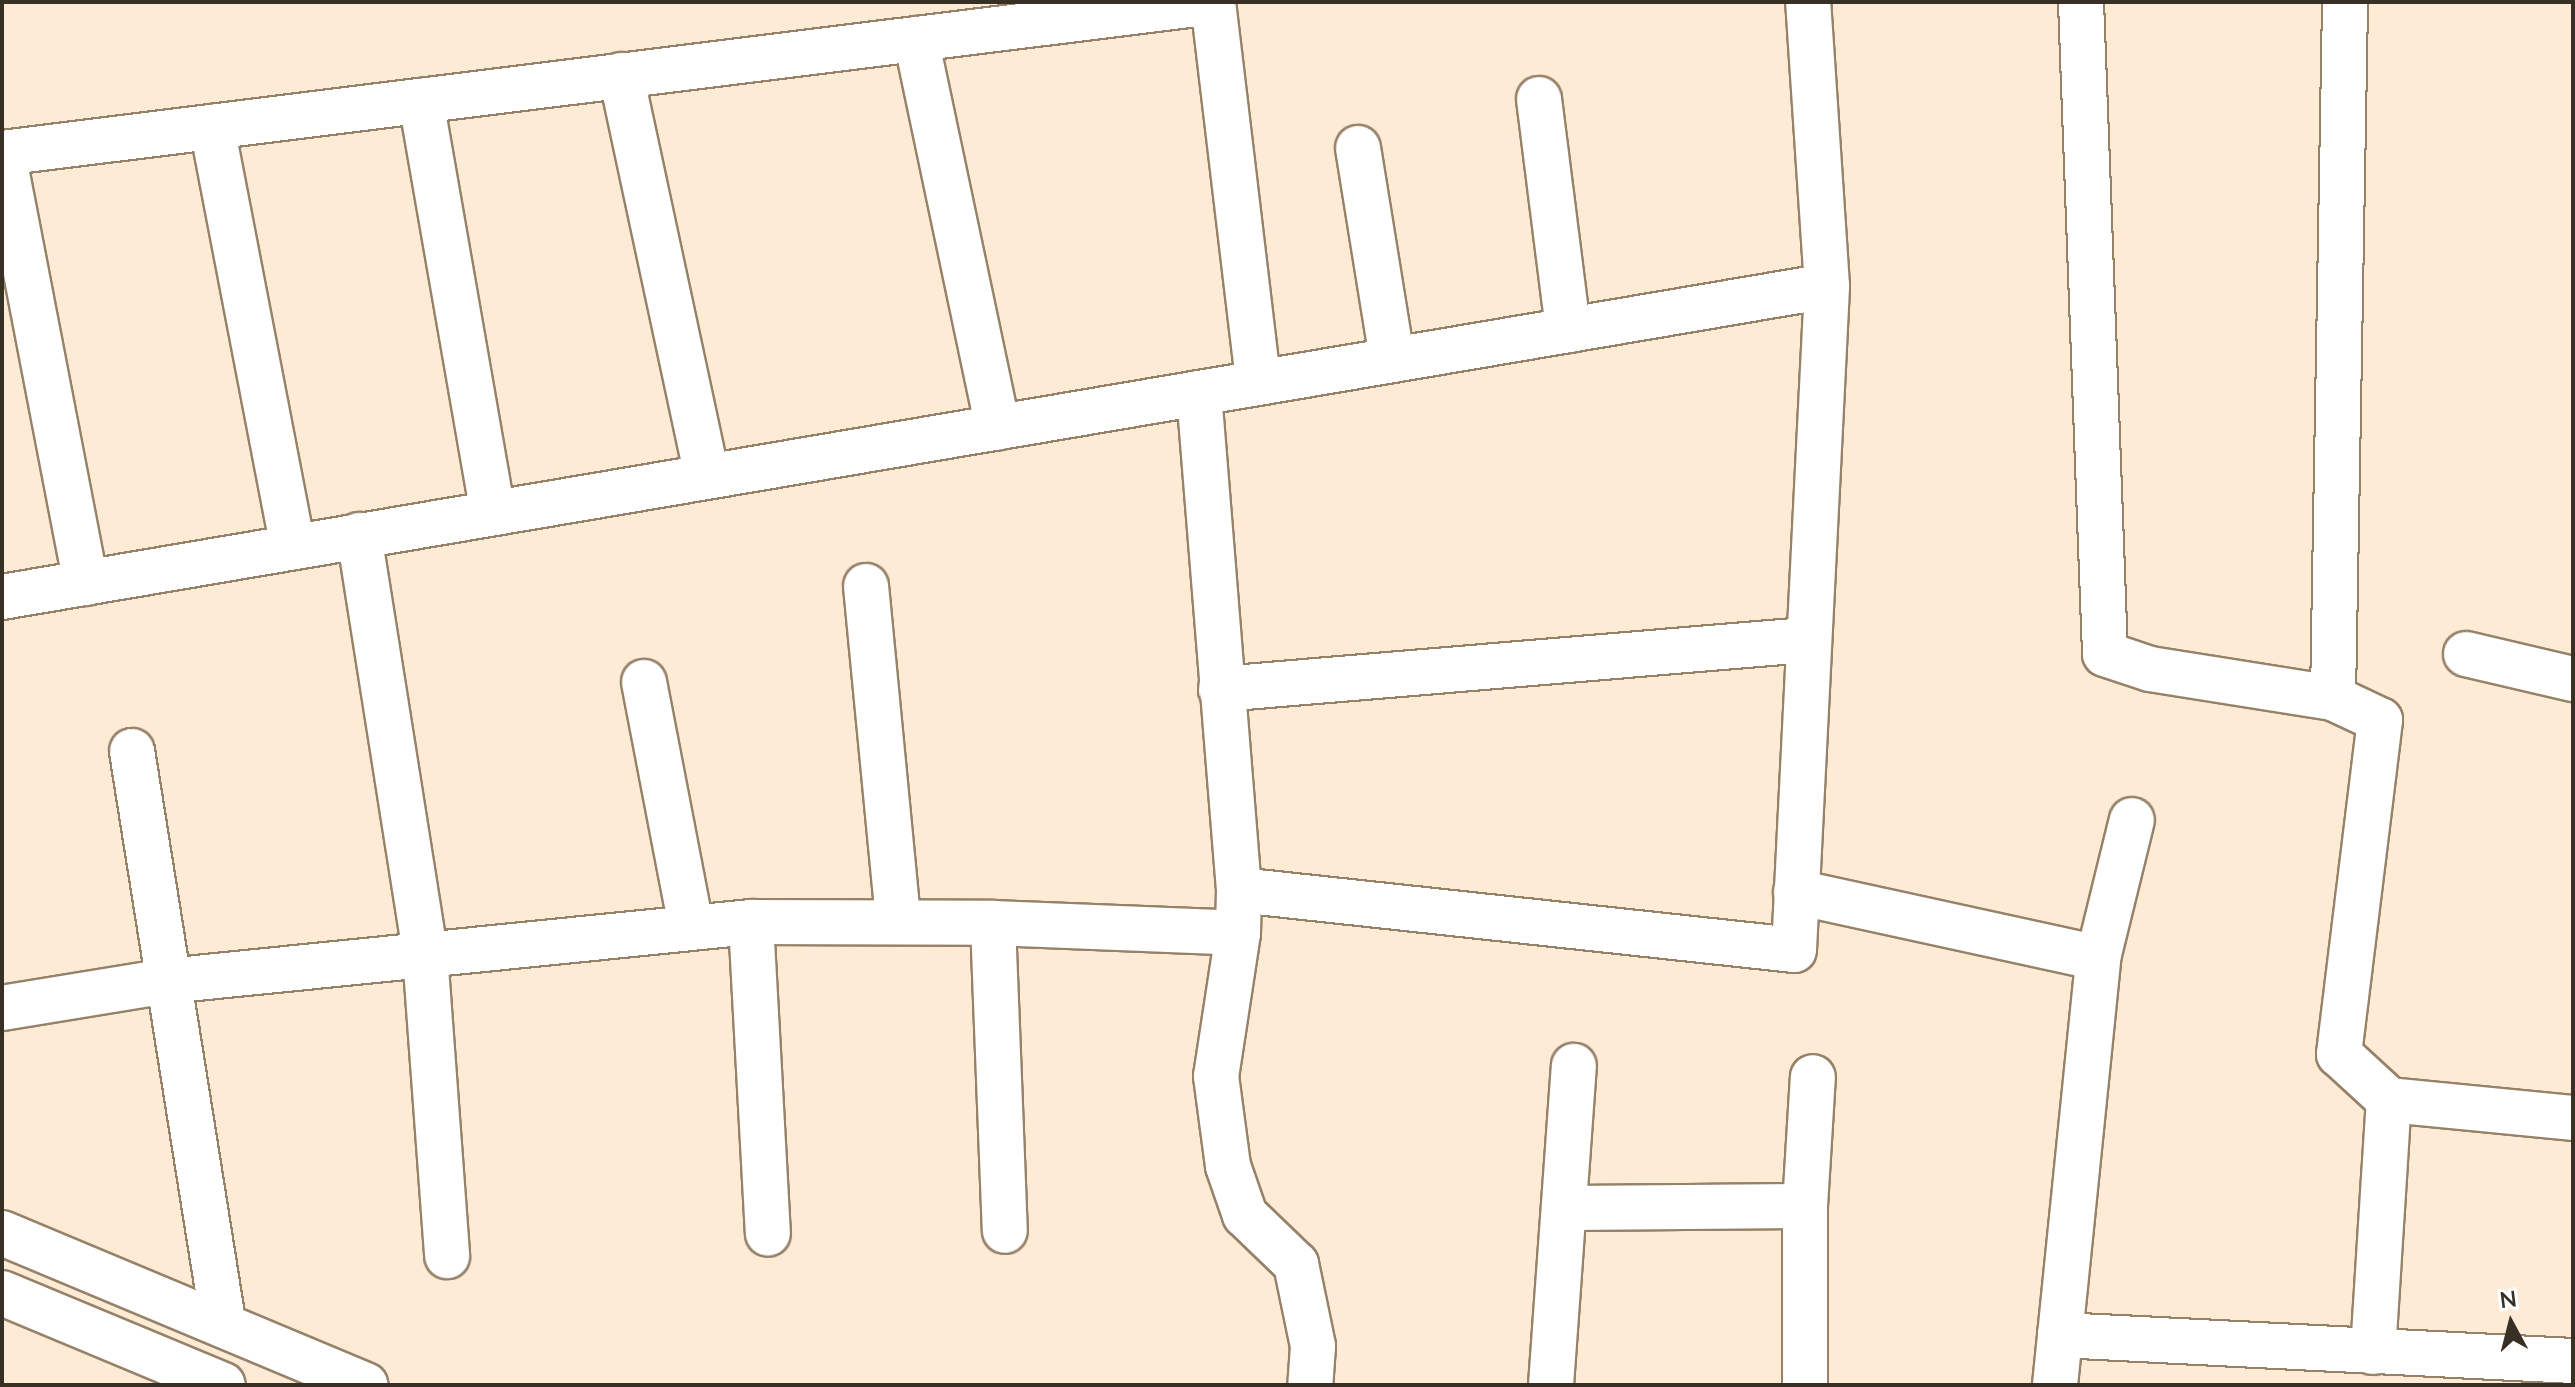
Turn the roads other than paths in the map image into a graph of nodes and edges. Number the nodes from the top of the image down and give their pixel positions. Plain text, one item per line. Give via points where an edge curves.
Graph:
1 (1213, 2) edge
2 (1808, 2) edge
3 (2081, 2) edge
4 (2345, 2) edge
5 (916, 39) junction
6 (621, 75) junction
7 (1539, 99) dead end
8 (421, 101) junction
9 (212, 127) junction
10 (1358, 148) dead end
11 (3, 153) edge
12 (1827, 286) junction
13 (1568, 330) junction
14 (1392, 359) junction
15 (1258, 382) junction
16 (1199, 393) junction
17 (998, 427) junction
18 (707, 476) junction
19 (493, 513) junction
20 (359, 535) junction
21 (293, 547) junction
22 (86, 583) junction
23 (866, 586) dead end
24 (2, 597) edge
25 (1806, 640) junction
26 (2466, 654) dead end
27 (2573, 679) edge
28 (644, 682) dead end
29 (1221, 689) junction
30 (2333, 698) junction
31 (132, 751) dead end
32 (2132, 820) dead end
33 (1239, 890) junction
34 (1796, 892) junction
35 (898, 920) junction
36 (751, 922) junction
37 (993, 923) junction
38 (691, 926) junction
39 (1238, 933) junction
40 (425, 954) junction
41 (2098, 958) junction
42 (167, 981) junction
43 (2, 1008) edge
44 (1574, 1066) dead end
45 (1813, 1077) dead end
46 (2389, 1100) junction
47 (2573, 1118) edge
48 (1805, 1206) junction
49 (1565, 1208) junction
50 (1005, 1231) dead end
51 (2, 1233) edge
52 (768, 1234) dead end
53 (447, 1256) dead end
54 (2, 1293) edge
55 (223, 1322) junction
56 (2060, 1335) junction
57 (2373, 1352) junction
58 (2573, 1361) edge
59 (223, 1385) edge
60 (366, 1385) edge
61 (1310, 1385) edge
62 (1551, 1385) edge
63 (1805, 1385) edge
64 (2055, 1385) edge

1 - 5 street
1 - 15 street
2 - 12 street
3 - 30 street via 2105,654 2150,669
4 - 30 street
5 - 6 street
5 - 17 street
6 - 8 street
6 - 18 street
7 - 13 street
8 - 9 street
8 - 19 street
9 - 11 street
9 - 21 street
10 - 14 street
11 - 22 street
12 - 13 street
12 - 25 street
13 - 14 street
14 - 15 street
15 - 16 street
16 - 17 street
16 - 29 street
17 - 18 street
18 - 19 street
19 - 20 street
20 - 21 street
20 - 40 street
21 - 22 street
22 - 24 street
23 - 35 street
25 - 29 street
25 - 34 street
26 - 27 street
28 - 38 street
29 - 33 street
30 - 46 street via 2380,720 2339,1054
31 - 42 street
32 - 41 street
33 - 34 street via 1794,950
33 - 39 street
34 - 41 street
35 - 36 street
35 - 37 street
36 - 38 street
36 - 52 street
37 - 39 street
37 - 50 street
38 - 40 street
39 - 61 street via 1216,1076 1228,1166 1245,1215 1296,1264 1313,1346
40 - 42 street
40 - 53 street
41 - 56 street
42 - 43 street
42 - 55 street
44 - 49 street
45 - 48 street
46 - 47 street
46 - 57 street
48 - 49 street
48 - 63 street
49 - 62 street
51 - 55 street
54 - 59 street
55 - 60 street
56 - 57 street
56 - 64 street
57 - 58 street

